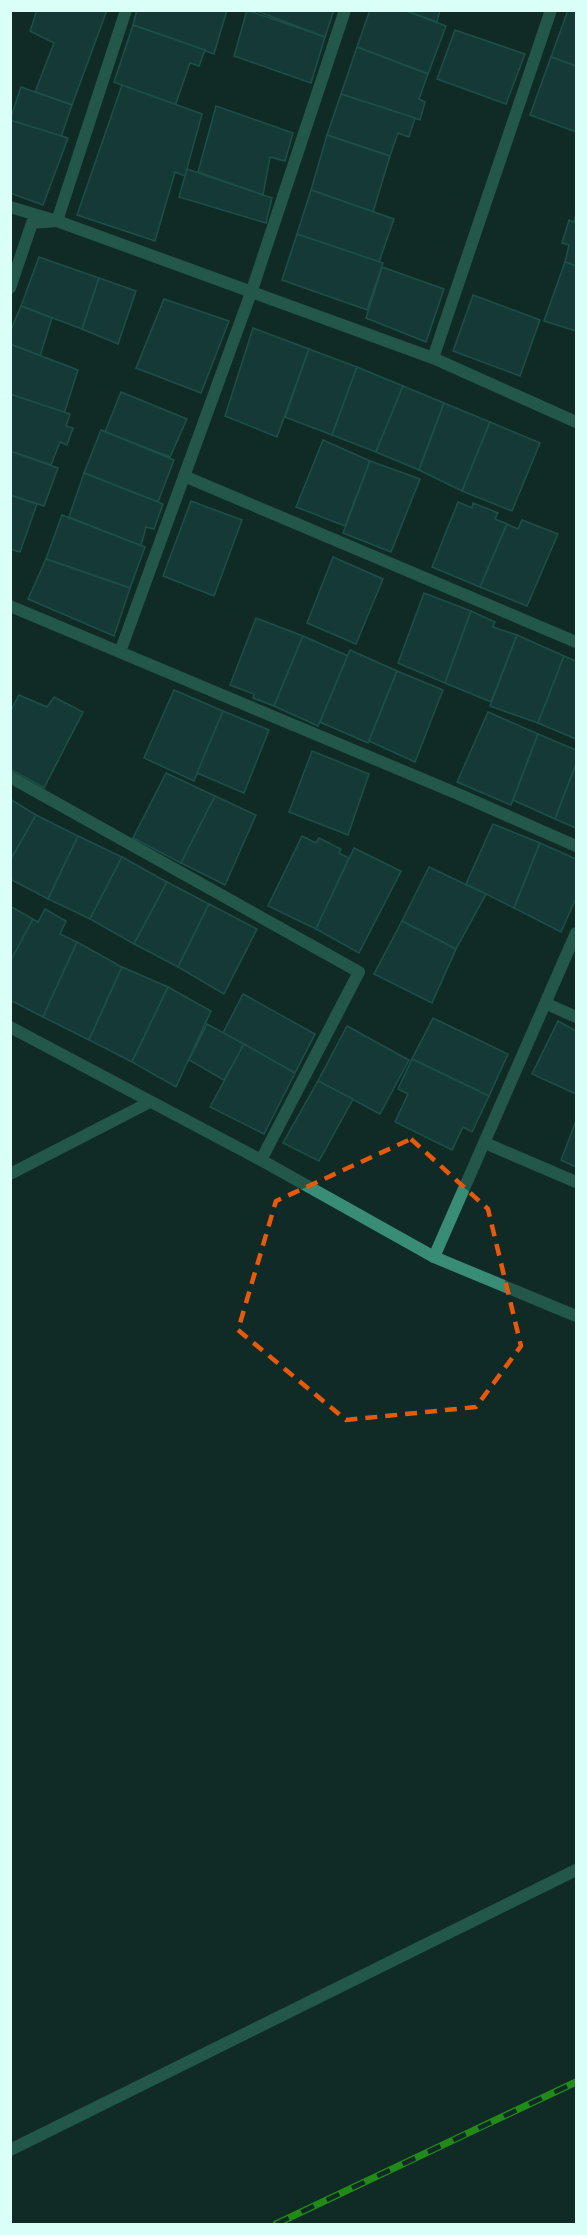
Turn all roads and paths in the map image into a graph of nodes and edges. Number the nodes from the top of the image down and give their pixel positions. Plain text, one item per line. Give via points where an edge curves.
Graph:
1 (126, 10) edge
2 (345, 10) edge
3 (551, 10) edge
4 (10, 207) edge
5 (57, 221) junction
6 (10, 288) edge
7 (252, 290) junction
8 (433, 358) junction
9 (576, 422) edge
10 (184, 476) junction
11 (10, 606) edge
12 (576, 642) edge
13 (120, 652) junction
14 (10, 777) edge
15 (576, 846) edge
16 (576, 933) edge
17 (547, 1005) junction
18 (576, 1017) edge
19 (10, 1028) edge
20 (150, 1101) junction
21 (485, 1143) junction
22 (261, 1160) junction
23 (10, 1174) edge
24 (576, 1182) edge
25 (434, 1257) junction
26 (576, 1316) edge
27 (576, 1870) edge
28 (10, 2150) edge

1 - 5 street
2 - 7 street
3 - 8 street
4 - 5 street
5 - 6 street via 32,223
5 - 7 street
7 - 8 street
7 - 10 street
8 - 9 street
10 - 12 street
10 - 13 street
11 - 13 street
13 - 15 street
14 - 22 street via 359,972
16 - 17 street
17 - 18 street
17 - 21 street
19 - 20 street
20 - 22 street
20 - 23 street
21 - 24 street
21 - 25 street
22 - 25 street
25 - 26 street
27 - 28 street

